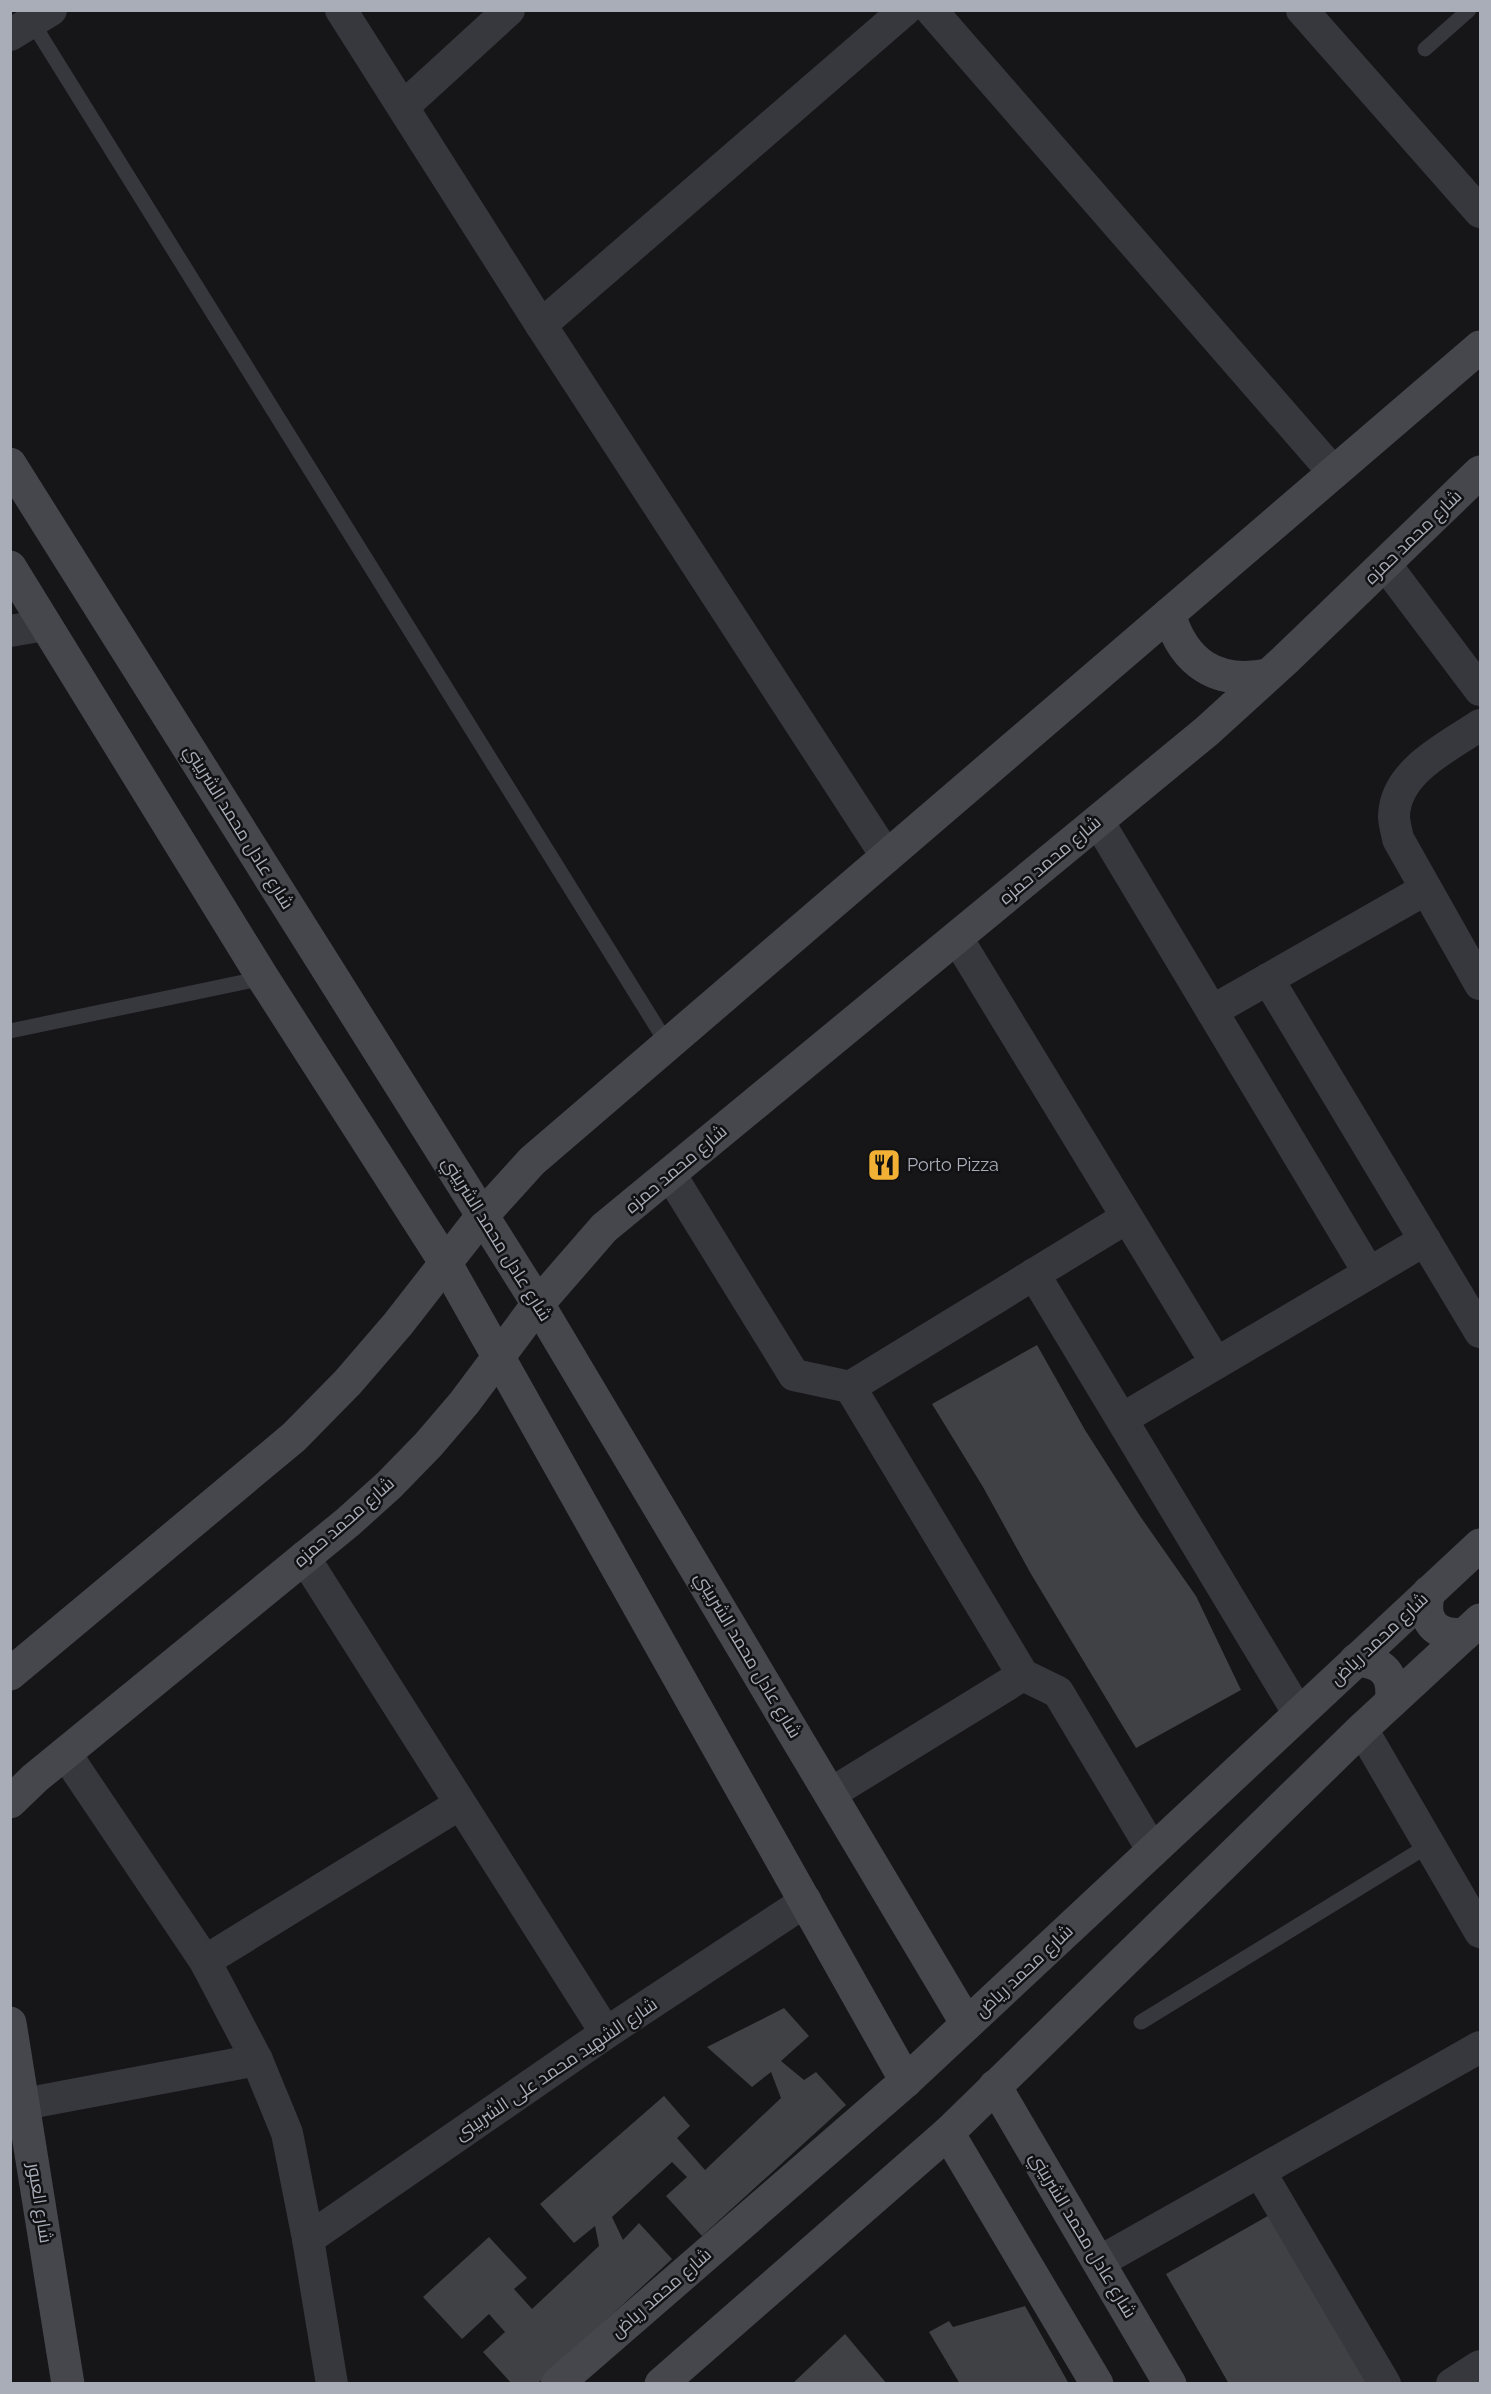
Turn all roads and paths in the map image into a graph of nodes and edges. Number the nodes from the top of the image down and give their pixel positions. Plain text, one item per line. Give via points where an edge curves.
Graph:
1 (341, 10) edge
2 (509, 10) edge
3 (905, 10) edge
4 (931, 10) edge
5 (1302, 10) edge
6 (1469, 10) edge
7 (31, 22) edge
8 (1425, 49) dead end
9 (403, 107) junction
10 (1480, 212) edge
11 (541, 325) junction
12 (1480, 347) edge
13 (10, 464) edge
14 (1480, 472) edge
15 (1334, 473) junction
16 (1385, 564) junction
17 (10, 567) edge
18 (1169, 614) junction
19 (45, 625) junction
20 (10, 631) edge
21 (1268, 675) junction
22 (1480, 690) edge
23 (1480, 725) edge
24 (1098, 821) junction
25 (887, 857) junction
26 (1426, 889) junction
27 (957, 938) junction
28 (263, 978) junction
29 (1268, 979) junction
30 (1480, 984) edge
31 (1212, 1011) junction
32 (10, 1031) edge
33 (668, 1045) junction
34 (670, 1174) junction
35 (483, 1215) junction
36 (1126, 1218) junction
37 (1425, 1240) junction
38 (445, 1262) junction
39 (1369, 1273) junction
40 (1034, 1274) junction
41 (538, 1304) junction
42 (1480, 1332) edge
43 (498, 1358) junction
44 (1216, 1364) junction
45 (850, 1387) junction
46 (1122, 1419) junction
47 (1480, 1545) edge
48 (304, 1557) junction
49 (1429, 1592) junction
50 (1473, 1627) edge
51 (1356, 1660) junction
52 (10, 1674) edge
53 (1023, 1675) junction
54 (1391, 1702) junction
55 (1299, 1714) junction
56 (1362, 1729) junction
57 (65, 1753) junction
58 (830, 1794) junction
59 (10, 1802) edge
60 (460, 1804) junction
61 (1429, 1845) junction
62 (1153, 1851) junction
63 (806, 1901) junction
64 (1480, 1932) edge
65 (205, 1961) junction
66 (1141, 2022) dead end
67 (10, 2023) edge
68 (967, 2024) junction
69 (606, 2033) junction
70 (1480, 2047) edge
71 (257, 2060) junction
72 (906, 2081) junction
73 (995, 2086) junction
74 (24, 2104) junction
75 (948, 2133) junction
76 (1260, 2172) junction
77 (308, 2239) junction
78 (1099, 2262) junction
79 (1480, 2366) edge
80 (68, 2384) edge
81 (332, 2384) edge
82 (557, 2384) edge
83 (661, 2384) edge
84 (1097, 2384) edge
85 (1170, 2384) edge
86 (1385, 2384) edge
87 (1452, 2384) edge

1 - 9 street
2 - 9 street
3 - 11 street
4 - 15 street
5 - 10 street
6 - 8 lane
7 - 33 lane
9 - 11 street
11 - 25 street
12 - 15 street
13 - 35 street, شارع عادل محمد الشربيني
14 - 16 street, شارع محمد حمزه
15 - 18 street
16 - 21 street, شارع محمد حمزه
16 - 22 street
17 - 19 street
18 - 21 street via 1176,636 1188,654 1205,668 1247,679
18 - 25 street
19 - 20 street
19 - 28 street
21 - 24 street, شارع محمد حمزه
23 - 26 street via 1408,777 1397,798 1394,817 1398,839
24 - 27 street, شارع محمد حمزه
24 - 31 street
25 - 33 street
26 - 29 street
26 - 30 street
27 - 34 street, شارع محمد حمزه
27 - 36 street
28 - 32 lane
28 - 38 street
29 - 31 street
29 - 37 street
31 - 39 street
33 - 35 street via 532,1161
34 - 41 street, شارع محمد حمزه via 604,1228
34 - 45 street via 794,1375
35 - 38 street
35 - 41 street, شارع عادل محمد الشربيني
36 - 40 street
36 - 44 street
37 - 39 street
37 - 42 street
38 - 43 street
38 - 52 street via 362,1366 294,1437
39 - 44 street
40 - 45 street
40 - 46 street
41 - 43 street, شارع محمد حمزه
41 - 58 street, شارع عادل محمد الشربيني
43 - 48 street, شارع محمد حمزه via 457,1411 397,1477
43 - 63 street
44 - 46 street
45 - 53 street
46 - 55 street
47 - 49 street, شارع محمد رياض
48 - 57 street, شارع محمد حمزه
48 - 60 street
49 - 50 street via 1425,1606 1429,1620 1438,1630 1451,1636
49 - 51 street, شارع محمد رياض
50 - 54 street
51 - 54 street via 1375,1664 1390,1677
51 - 55 street, شارع محمد رياض
53 - 58 street
53 - 62 street via 1059,1692
54 - 56 street
55 - 62 street, شارع محمد رياض
56 - 61 street
56 - 73 street
57 - 59 street, شارع محمد حمزه
57 - 65 street
58 - 68 street, شارع عادل محمد الشربيني
60 - 65 street
60 - 69 street
61 - 64 street
61 - 66 lane
62 - 68 street, شارع محمد رياض
63 - 69 street, شارع الشهيد محمد على الشربينى
63 - 72 street
65 - 71 street
67 - 74 street, شارع العبور
68 - 72 street, شارع محمد رياض
69 - 77 street, شارع الشهيد محمد على الشربينى
70 - 76 street
71 - 74 street
71 - 77 street via 286,2133
72 - 82 street, شارع محمد رياض
73 - 75 street
73 - 78 street, شارع عادل محمد الشربيني
74 - 80 street, شارع العبور
75 - 83 street
75 - 84 street
76 - 78 street
76 - 86 street
77 - 81 street
78 - 85 street, شارع عادل محمد الشربيني
79 - 87 street

